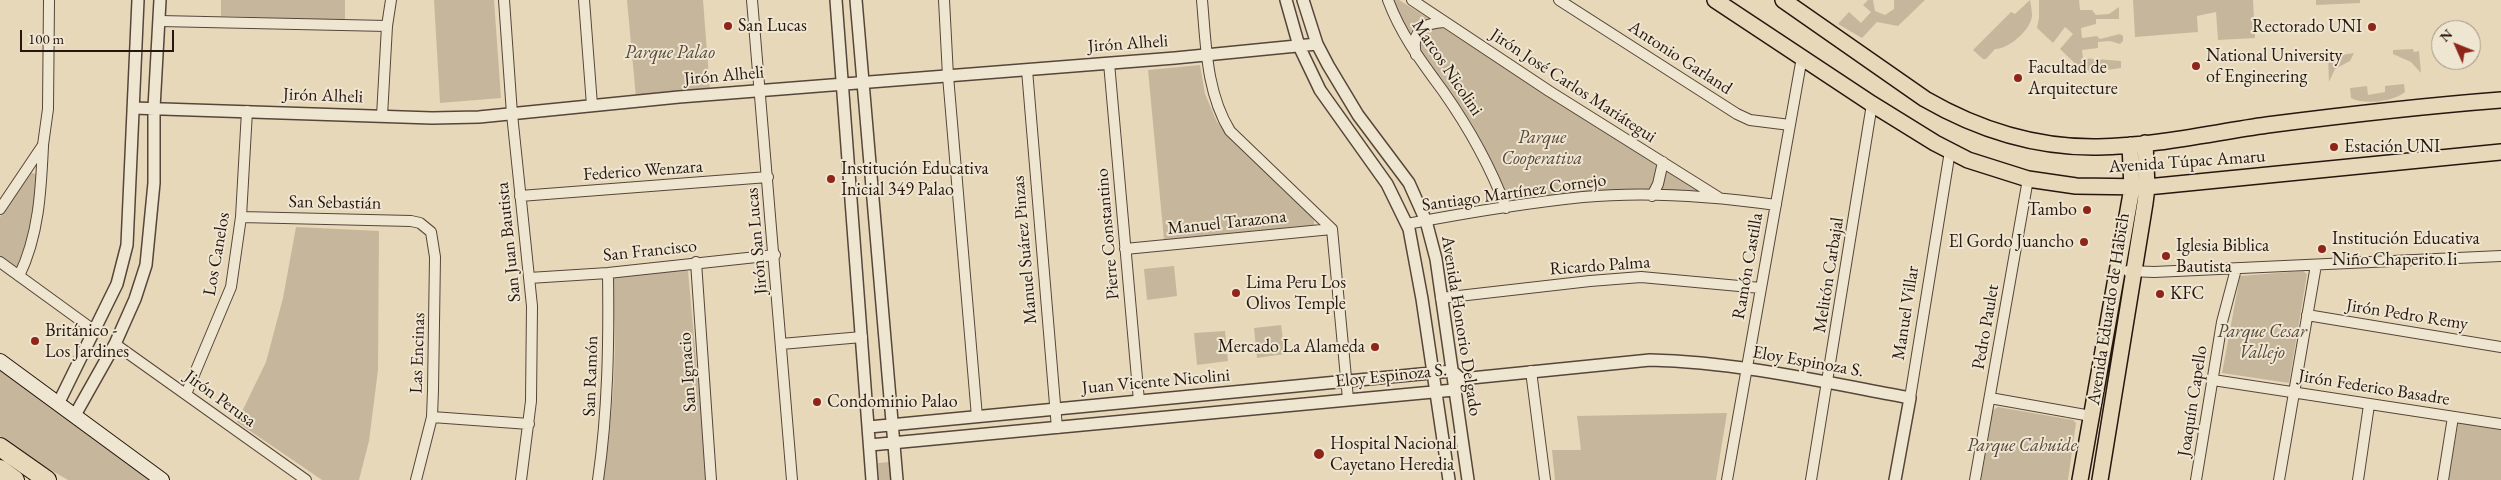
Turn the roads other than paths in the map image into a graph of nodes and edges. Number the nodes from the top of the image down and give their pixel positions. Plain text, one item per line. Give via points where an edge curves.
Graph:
1 (50, 0) edge
2 (138, 0) edge
3 (160, 0) edge
4 (391, 0) edge
5 (504, 0) edge
6 (584, 0) edge
7 (752, 0) edge
8 (836, 0) edge
9 (856, 0) edge
10 (944, 0) edge
11 (1202, 0) edge
12 (1286, 0) edge
13 (1303, 0) edge
14 (1388, 0) edge
15 (1412, 0) edge
16 (1559, 0) edge
17 (1715, 0) edge
18 (1783, 0) edge
19 (160, 21) junction
20 (1444, 22) junction
21 (387, 26) junction
22 (1318, 44) junction
23 (1299, 46) junction
24 (1208, 55) junction
25 (1416, 56) junction
26 (1802, 57) junction
27 (1109, 63) junction
28 (1027, 70) junction
29 (948, 76) junction
30 (843, 84) junction
31 (863, 84) junction
32 (760, 90) junction
33 (2501, 100) edge
34 (1872, 104) junction
35 (592, 105) junction
36 (134, 108) junction
37 (154, 108) junction
38 (247, 111) junction
39 (512, 114) junction
40 (382, 116) junction
41 (1790, 125) junction
42 (2145, 143) junction
43 (43, 144) junction
44 (2130, 145) junction
45 (1950, 151) junction
46 (2501, 152) edge
47 (1663, 162) junction
48 (768, 177) junction
49 (2028, 179) junction
50 (2140, 187) junction
51 (520, 196) junction
52 (1652, 196) junction
53 (1718, 197) junction
54 (1776, 205) junction
55 (1506, 208) junction
56 (0, 209) edge
57 (241, 217) junction
58 (1426, 221) junction
59 (1407, 224) junction
60 (427, 227) joint
61 (1332, 229) junction
62 (1125, 249) junction
63 (775, 255) junction
64 (2501, 256) edge
65 (0, 262) edge
66 (696, 262) junction
67 (2316, 265) junction
68 (2236, 269) junction
69 (2118, 270) junction
70 (2135, 272) junction
71 (608, 273) junction
72 (19, 276) junction
73 (529, 278) junction
74 (1761, 288) junction
75 (1440, 298) junction
76 (2307, 315) junction
77 (95, 330) junction
78 (862, 337) junction
79 (115, 344) junction
80 (782, 344) junction
81 (2501, 347) edge
82 (0, 361) edge
83 (1747, 369) junction
84 (1531, 371) junction
85 (1432, 374) junction
86 (1457, 375) junction
87 (2213, 380) junction
88 (1348, 381) junction
89 (1828, 383) junction
90 (1454, 390) junction
91 (1434, 392) junction
92 (2293, 392) junction
93 (186, 394) junction
94 (1910, 398) junction
95 (1990, 398) junction
96 (1348, 399) junction
97 (1139, 401) junction
98 (59, 402) junction
99 (2369, 405) junction
100 (1088, 406) junction
101 (1055, 409) junction
102 (75, 415) junction
103 (2091, 416) junction
104 (432, 417) junction
105 (976, 417) junction
106 (2453, 417) junction
107 (529, 424) junction
108 (2501, 424) edge
109 (894, 425) junction
110 (1090, 425) junction
111 (869, 428) junction
112 (1057, 428) junction
113 (896, 443) junction
114 (870, 445) junction
115 (0, 447) edge
116 (0, 469) edge
117 (16, 480) edge
118 (47, 480) edge
119 (162, 480) edge
120 (306, 480) edge
121 (416, 480) edge
122 (521, 480) edge
123 (598, 480) edge
124 (711, 480) edge
125 (792, 480) edge
126 (872, 480) edge
127 (897, 480) edge
128 (1449, 480) edge
129 (1468, 480) edge
130 (1546, 480) edge
131 (1727, 480) edge
132 (1811, 480) edge
133 (1895, 480) edge
134 (1975, 480) edge
135 (2080, 480) edge
136 (2100, 480) edge
137 (2196, 480) edge
138 (2279, 480) edge
139 (2358, 480) edge
140 (2443, 480) edge

1 - 43 street via 48,109
2 - 36 street
3 - 19 street
4 - 21 street
5 - 39 street, San Juan Bautista
6 - 35 street
7 - 32 street, Jirón San Lucas
8 - 30 street
9 - 31 street
10 - 29 street
11 - 24 street
12 - 23 street, Avenida Honorio Delgado
13 - 22 street, Avenida Honorio Delgado
14 - 25 street, Marcos Nicolini via 1400,31
15 - 20 street, Jirón José Carlos Mariátegui
16 - 41 street, Antonio Garland via 1737,114 1750,120
17 - 26 main road, Avenida Túpac Amaru
18 - 44 main road, Avenida Túpac Amaru via 1925,99 1981,127 2052,144 2088,147
19 - 21 street
19 - 37 street
20 - 25 street via 1420,28 1414,44
20 - 47 street, Jirón José Carlos Mariátegui
21 - 40 street
22 - 23 street, Jirón Alheli
22 - 58 street, Avenida Honorio Delgado via 1344,93 1409,183
23 - 24 street, Jirón Alheli
23 - 59 street, Avenida Honorio Delgado via 1320,90 1387,184
24 - 27 street, Jirón Alheli
24 - 61 street via 1214,98 1230,131
25 - 55 street, Marcos Nicolini via 1478,145 1493,172
26 - 34 main road, Avenida Túpac Amaru
26 - 41 street, Ramón Castilla
27 - 28 street, Jirón Alheli
27 - 62 street, Pierre Constantino
28 - 29 street, Jirón Alheli
28 - 101 street, Manuel Suárez Pinzas
29 - 31 street, Jirón Alheli
29 - 105 street
30 - 31 street, Jirón Alheli
30 - 32 street, Jirón Alheli
30 - 78 street
31 - 109 street
32 - 35 street, Jirón Alheli
32 - 48 street, Jirón San Lucas
33 - 42 main road, Avenida Túpac Amaru via 2348,115
34 - 45 main road, Avenida Túpac Amaru
34 - 89 street, Melitón Carbajal
35 - 39 street, Jirón Alheli
36 - 37 street, Jirón Alheli
36 - 77 street via 126,246 117,284
37 - 38 street, Jirón Alheli
37 - 79 street via 154,183 146,265
38 - 40 street, Jirón Alheli
38 - 57 street, Los Canelos
39 - 40 street, Jirón Alheli via 458,118
39 - 51 street, San Juan Bautista
41 - 54 street, Ramón Castilla
42 - 44 main road, Avenida Túpac Amaru
42 - 50 main road, Avenida Eduardo de Habich
43 - 56 street
43 - 72 street via 40,204 26,261
44 - 50 main road, Avenida Eduardo de Habich
45 - 49 main road, Avenida Túpac Amaru
45 - 94 street, Manuel Villar
46 - 50 main road, Avenida Túpac Amaru
47 - 52 street
47 - 53 street, Jirón José Carlos Mariátegui
48 - 51 street, Federico Wenzara
48 - 63 street, Jirón San Lucas
49 - 50 main road, Avenida Túpac Amaru via 2076,186
49 - 95 street, Pedro Paulet
50 - 69 main road, Avenida Eduardo de Habich
50 - 70 main road, Avenida Eduardo de Habich
51 - 73 street, San Juan Bautista
52 - 53 street, Santiago Martínez Cornejo
52 - 55 street, Santiago Martínez Cornejo via 1584,197
53 - 54 street, Santiago Martínez Cornejo
54 - 74 street, Ramón Castilla
55 - 58 street, Santiago Martínez Cornejo
57 - 60 street, San Sebastián via 393,220 411,221
57 - 93 street, Los Canelos via 231,287
58 - 59 street, Santiago Martínez Cornejo
58 - 75 street, Avenida Honorio Delgado via 1436,259
59 - 85 street, Avenida Honorio Delgado via 1422,298
60 - 104 street, Las Encinas via 434,243 435,257
61 - 62 street, Manuel Tarazona
61 - 88 street
62 - 97 street, Pierre Constantino
63 - 66 street, San Francisco
63 - 80 street, Jirón San Lucas
64 - 67 street
65 - 72 street
66 - 71 street, San Francisco
66 - 124 street, San Ignacio
67 - 68 street
67 - 76 street
68 - 70 street
68 - 87 street, Joaquín Capello via 2222,322
69 - 70 street
69 - 103 main road, Avenida Eduardo de Habich
70 - 136 main road, Avenida Eduardo de Habich
71 - 73 street, San Francisco
71 - 123 street, San Ramón via 608,373
72 - 77 street
73 - 107 street, San Juan Bautista via 533,335
74 - 75 street, Ricardo Palma via 1641,277
74 - 83 street, Ramón Castilla
75 - 86 street, Avenida Honorio Delgado
76 - 81 street, Jirón Pedro Remy
76 - 92 street
77 - 98 street
78 - 80 street
78 - 111 street
79 - 93 street, Jirón Perusa
79 - 102 street
80 - 125 street, Jirón San Lucas
82 - 98 main road
83 - 84 street, Eloy Espinoza S. via 1650,360
83 - 89 street, Eloy Espinoza S.
83 - 131 street, Ramón Castilla
84 - 86 street, Eloy Espinoza S.
84 - 130 street
85 - 86 street, Juan Vicente Nicolini
85 - 88 street, Juan Vicente Nicolini
85 - 91 street, Avenida Honorio Delgado
86 - 90 street, Avenida Honorio Delgado
87 - 92 street, Jirón Federico Basadre
87 - 137 street, Joaquín Capello
88 - 96 street
88 - 97 street, Juan Vicente Nicolini
89 - 94 street, Eloy Espinoza S.
89 - 132 street, Melitón Carbajal
90 - 91 street, Eloy Espinoza S.
90 - 129 street, Avenida Honorio Delgado
91 - 96 street, Eloy Espinoza S.
91 - 128 street, Avenida Honorio Delgado
92 - 99 street, Jirón Federico Basadre
92 - 138 street
93 - 120 street, Jirón Perusa
94 - 133 street, Manuel Villar
95 - 103 street
95 - 134 street, Pedro Paulet
96 - 110 street, Eloy Espinoza S.
97 - 100 street, Juan Vicente Nicolini
98 - 102 main road
99 - 106 street, Jirón Federico Basadre
99 - 139 street
100 - 101 street, Juan Vicente Nicolini
100 - 110 street
101 - 105 street, Juan Vicente Nicolini
101 - 112 street, Manuel Suárez Pinzas
102 - 119 main road
103 - 135 main road, Avenida Eduardo de Habich
104 - 107 street
104 - 121 street, Las Encinas
105 - 109 street, Juan Vicente Nicolini
106 - 108 street, Jirón Federico Basadre
106 - 140 street
107 - 122 street, San Juan Bautista
109 - 111 street, Juan Vicente Nicolini
109 - 113 street
110 - 112 street, Eloy Espinoza S.
111 - 114 street
112 - 113 street, Eloy Espinoza S.
113 - 114 street, Eloy Espinoza S.
113 - 127 street
114 - 126 street
115 - 118 highway
116 - 117 highway

